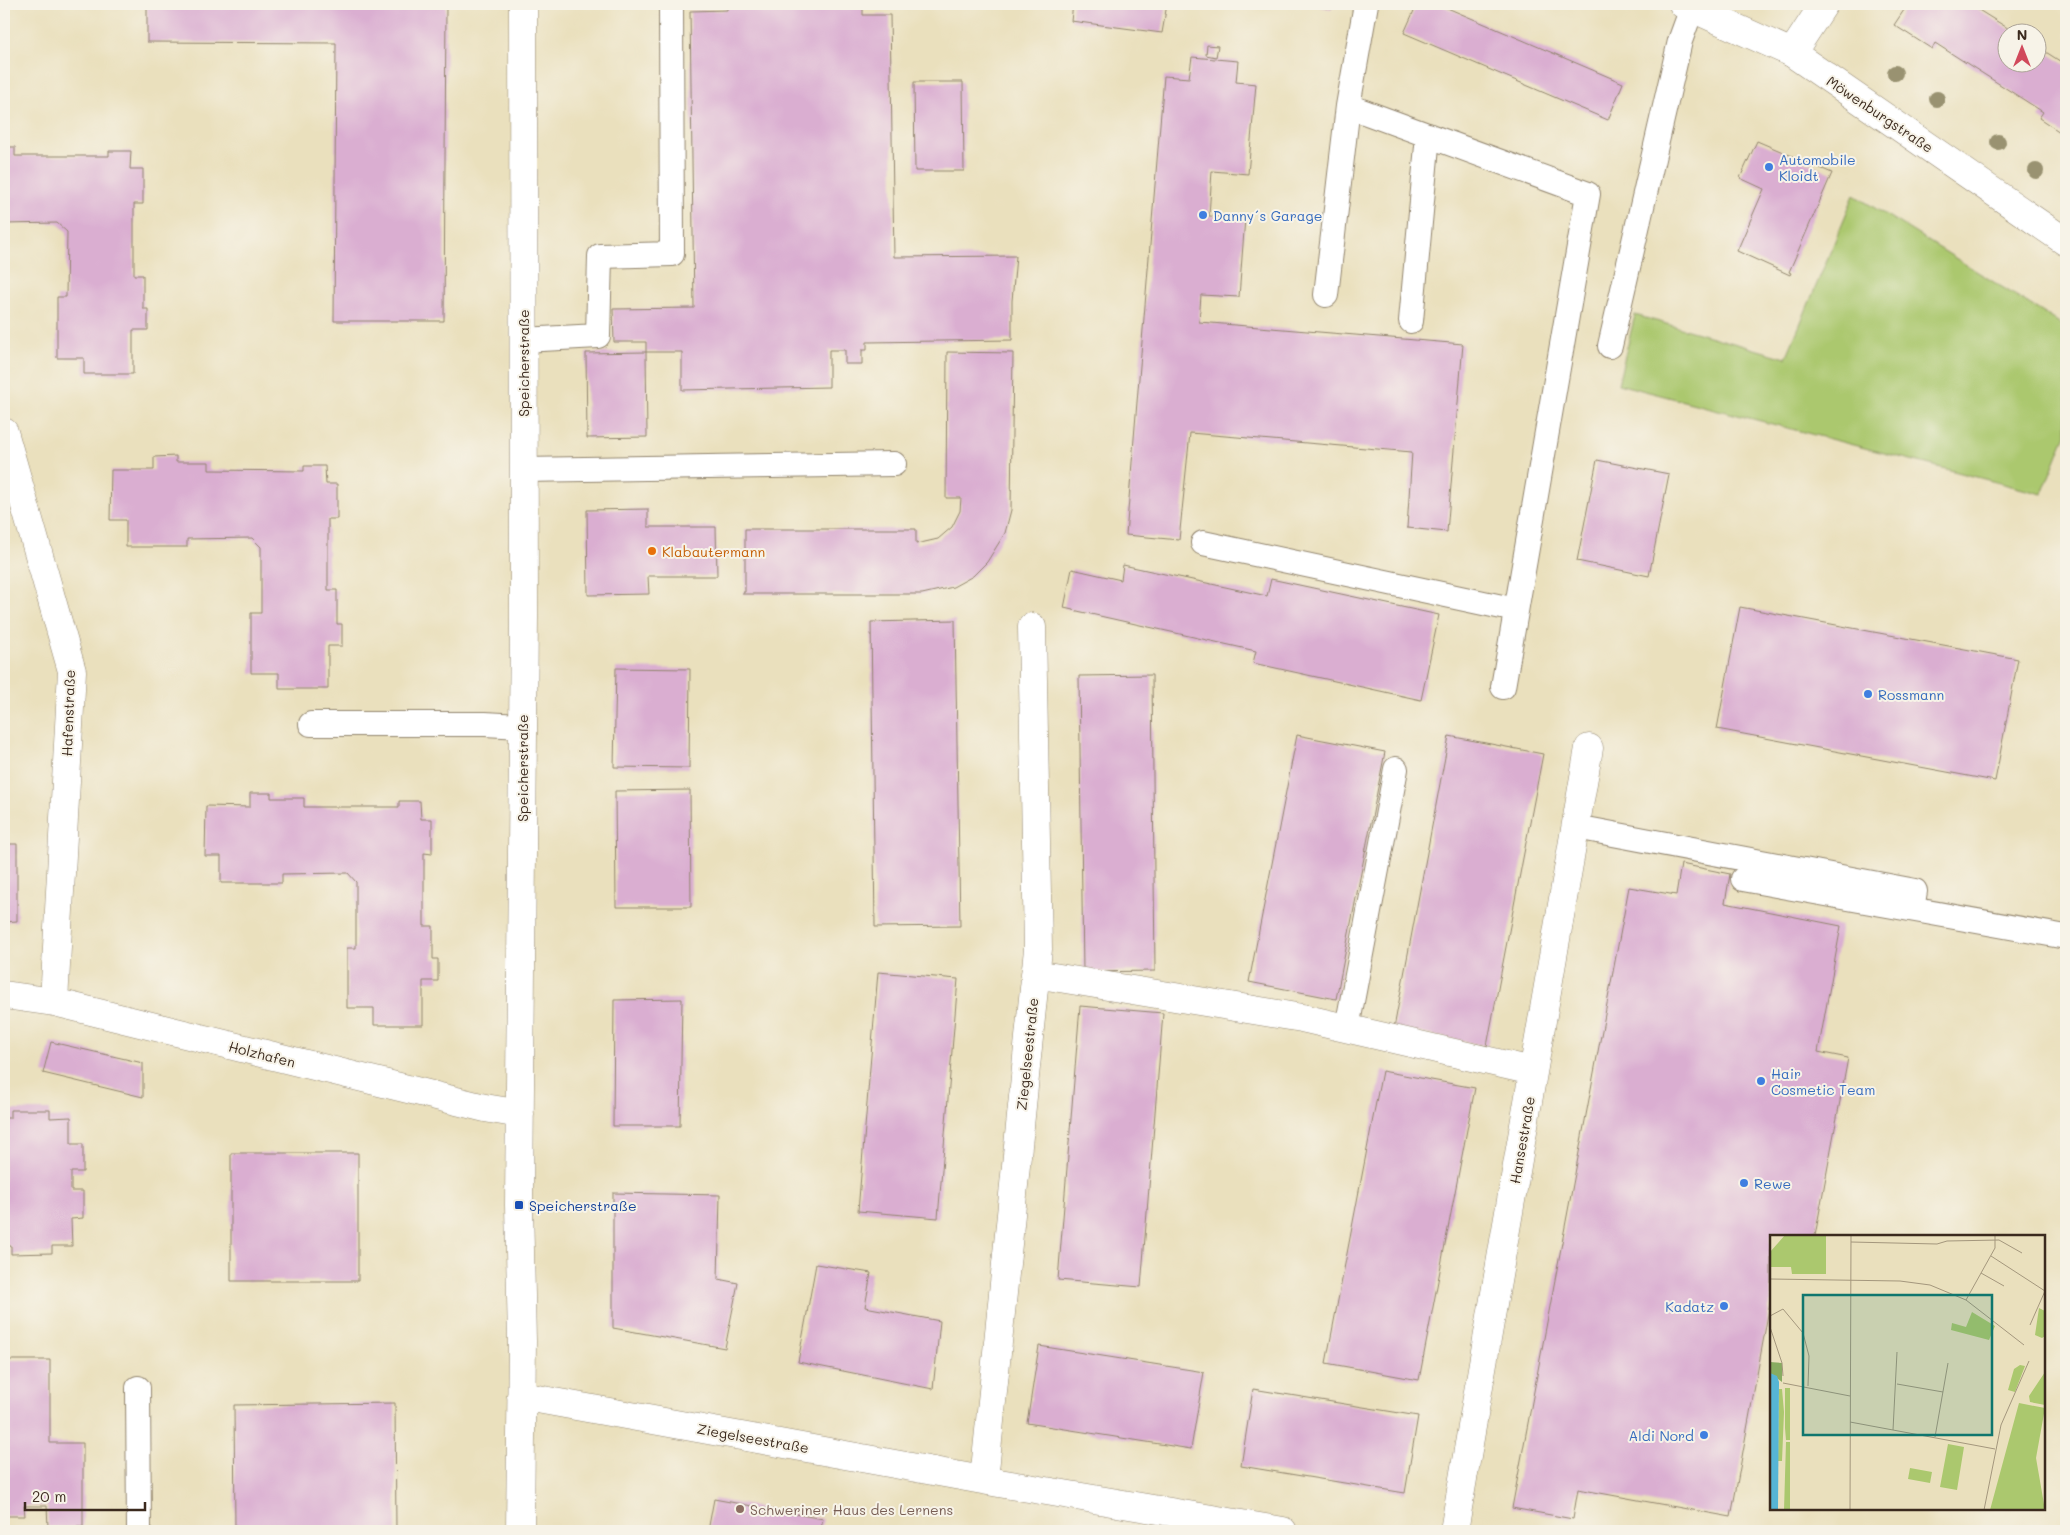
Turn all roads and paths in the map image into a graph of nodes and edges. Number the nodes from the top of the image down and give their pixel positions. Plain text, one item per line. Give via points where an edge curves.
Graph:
1 (523, 4) edge
2 (671, 4) edge
3 (1366, 4) edge
4 (1824, 4) edge
5 (1688, 6) edge
6 (1792, 53) junction
7 (1348, 106) junction
8 (1428, 135) junction
9 (2066, 242) edge
10 (1326, 295) dead end
11 (1411, 321) dead end
12 (523, 340) junction
13 (1610, 346) dead end
14 (4, 432) edge
15 (894, 464) dead end
16 (523, 470) junction
17 (1203, 543) dead end
18 (1516, 610) junction
19 (1032, 627) dead end
20 (1503, 687) dead end
21 (311, 724) dead end
22 (522, 726) junction
23 (1589, 748) dead end
24 (1396, 769) dead end
25 (1576, 827) junction
26 (1743, 879) dead end
27 (1912, 909) junction
28 (2066, 937) edge
29 (1035, 974) junction
30 (4, 995) edge
31 (54, 1002) junction
32 (1347, 1028) junction
33 (1534, 1071) junction
34 (520, 1114) junction
35 (138, 1388) dead end
36 (521, 1396) junction
37 (984, 1480) junction
38 (138, 1531) edge
39 (520, 1531) edge
40 (1283, 1531) edge
41 (1454, 1531) edge

1 - 12 street, Speicherstraße
2 - 12 lane via 672,254 600,256 598,336
3 - 7 lane
4 - 6 street
5 - 6 street, Möwenburgstraße
5 - 13 lane
6 - 9 street, Möwenburgstraße
7 - 8 lane
7 - 10 lane
8 - 11 lane
8 - 18 lane via 1588,194
12 - 16 street, Speicherstraße
14 - 31 street, Hafenstraße via 72,671
15 - 16 lane
16 - 22 street, Speicherstraße
17 - 18 lane
18 - 20 lane
19 - 29 street, Ziegelseestraße via 1038,949
21 - 22 lane
22 - 34 street, Speicherstraße
23 - 25 street, Hansestraße
24 - 32 lane
25 - 27 lane via 1915,891
25 - 33 street, Hansestraße
26 - 27 lane
27 - 28 lane
29 - 32 street
29 - 37 street, Ziegelseestraße
30 - 31 street, Holzhafen
31 - 34 street, Holzhafen
32 - 33 street
33 - 41 street, Hansestraße
34 - 36 street, Speicherstraße
35 - 38 lane
36 - 37 street, Ziegelseestraße
36 - 39 street, Speicherstraße
37 - 40 street, Ziegelseestraße

